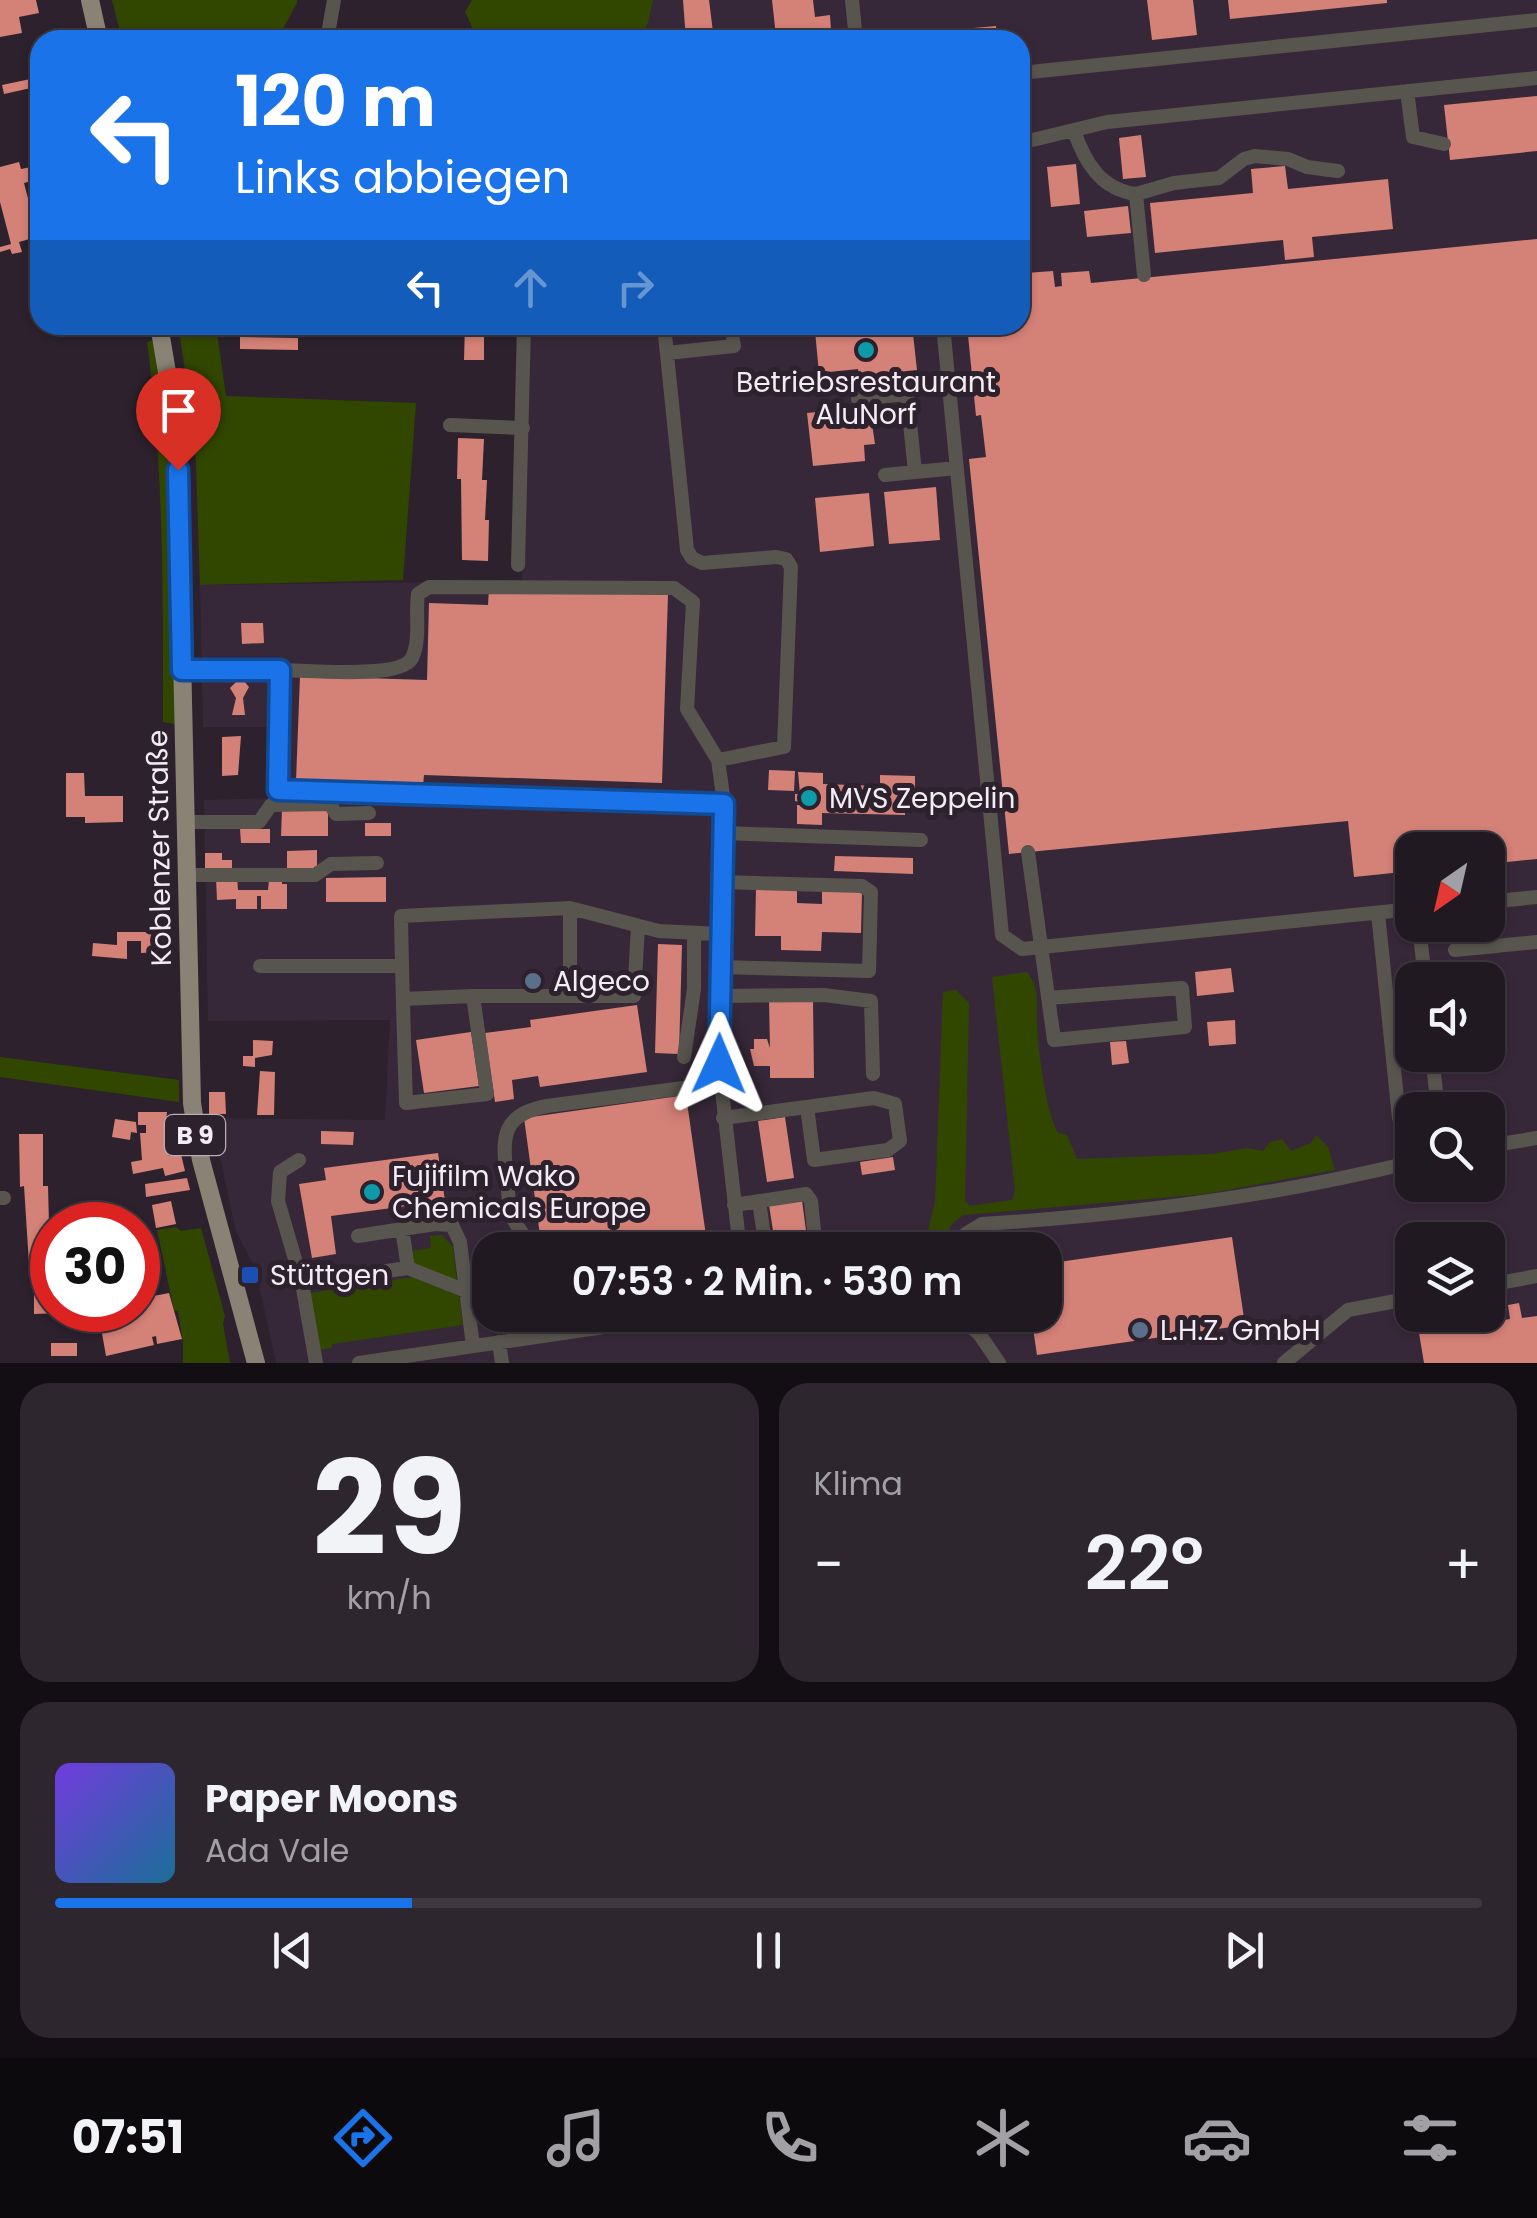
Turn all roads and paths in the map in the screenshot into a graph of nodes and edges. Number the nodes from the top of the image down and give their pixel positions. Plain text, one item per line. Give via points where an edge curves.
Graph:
1 (90, 0) edge
2 (334, 0) edge
3 (852, 0) edge
4 (1537, 20) edge
5 (96, 30) edge
6 (329, 30) edge
7 (855, 30) edge
8 (1030, 72) edge
9 (1537, 78) edge
10 (1407, 91) junction
11 (1074, 131) junction
12 (1030, 141) edge
13 (1444, 144) dead end
14 (1338, 171) dead end
15 (1136, 194) junction
16 (1144, 275) dead end
17 (161, 335) edge
18 (524, 335) edge
19 (665, 335) edge
20 (944, 335) edge
21 (733, 340) dead end
22 (667, 353) junction
23 (949, 380) junction
24 (907, 394) junction
25 (858, 399) dead end
26 (450, 425) dead end
27 (523, 428) junction
28 (958, 468) junction
29 (915, 472) junction
30 (884, 475) dead end
31 (518, 565) dead end
32 (182, 670) junction
33 (280, 670) junction
34 (714, 755) junction
35 (724, 804) junction
36 (370, 814) dead end
37 (185, 822) junction
38 (723, 833) junction
39 (921, 840) dead end
40 (1028, 852) dead end
41 (376, 863) dead end
42 (186, 875) junction
43 (722, 882) junction
44 (1537, 896) edge
45 (1505, 900) edge
46 (570, 908) junction
47 (1395, 910) edge
48 (1378, 912) junction
49 (638, 926) junction
50 (694, 933) junction
51 (721, 934) junction
52 (1537, 942) edge
53 (1041, 947) junction
54 (1455, 950) dead end
55 (260, 966) dead end
56 (402, 966) junction
57 (720, 967) junction
58 (473, 996) junction
59 (570, 996) junction
60 (720, 996) junction
61 (1048, 998) junction
62 (403, 1000) junction
63 (684, 1057) dead end
64 (872, 1074) dead end
65 (720, 1083) junction
66 (1397, 1092) edge
67 (806, 1107) junction
68 (724, 1118) junction
69 (1537, 1138) edge
70 (1505, 1143) edge
71 (299, 1160) dead end
72 (1395, 1166) edge
73 (759, 1201) junction
74 (734, 1204) junction
75 (402, 1229) junction
76 (520, 1232) edge
77 (738, 1232) edge
78 (763, 1232) edge
79 (814, 1232) edge
80 (970, 1232) edge
81 (358, 1236) dead end
82 (408, 1268) junction
83 (1537, 1276) edge
84 (1505, 1282) edge
85 (302, 1283) junction
86 (466, 1292) junction
87 (1395, 1301) edge
88 (546, 1332) edge
89 (567, 1332) edge
90 (978, 1332) edge
91 (546, 1335) junction
92 (499, 1342) junction
93 (473, 1346) junction
94 (256, 1363) edge
95 (316, 1363) edge
96 (359, 1363) edge
97 (502, 1363) edge
98 (999, 1363) edge
99 (1284, 1363) edge

1 - 5 main road
2 - 6 street
3 - 7 street
4 - 8 street
9 - 10 street
10 - 11 street via 1107,122
10 - 13 street via 1413,137
11 - 12 street
11 - 15 street via 1092,170
14 - 15 street via 1254,156 1219,178
15 - 16 street
17 - 32 main road, Koblenzer Straße / B 9 via 177,431
18 - 27 street
19 - 22 street
20 - 23 street
21 - 22 street via 734,346
22 - 34 street via 687,550 702,563 786,559 791,568 788,747
23 - 24 street via 906,384
23 - 28 street
24 - 25 street
24 - 29 street
26 - 27 street
27 - 31 street
28 - 29 street
28 - 53 street via 1002,935 1022,949
29 - 30 street
32 - 33 street
32 - 37 main road, Koblenzer Straße / B 9
33 - 34 street via 380,672 404,666 415,645 418,594 429,586 674,588 693,602 687,709
33 - 35 street via 278,790
34 - 35 street
35 - 38 street
36 - 37 street via 336,814 330,804 271,805 259,822
37 - 42 main road, Koblenzer Straße / B 9
38 - 39 street
38 - 43 street
40 - 53 street
41 - 42 street via 331,864 315,875
42 - 94 main road, Koblenzer Straße / B 9 via 195,1132
43 - 51 street
43 - 57 street via 862,886 871,892 868,971
44 - 45 street
46 - 49 street
46 - 56 street via 400,916
46 - 59 street
47 - 48 street
48 - 53 street
48 - 66 street
49 - 50 street
49 - 59 street via 634,996
50 - 51 street
50 - 63 street
51 - 57 street
52 - 54 street
53 - 61 street
55 - 56 street
56 - 62 street
57 - 60 street
58 - 59 street
58 - 62 street
58 - 62 street via 487,1094 406,1104
60 - 64 street via 871,1001
60 - 65 street
61 - 61 street via 1182,988 1185,1027 1054,1040
65 - 68 street
65 - 76 street via 518,1115 507,1132 505,1161 512,1219
67 - 67 street via 885,1099 895,1104 900,1141 888,1150 814,1160
67 - 68 street
68 - 74 street
69 - 70 street
71 - 85 street via 280,1172 276,1189
72 - 80 street via 1206,1204 982,1224
73 - 74 street
73 - 78 street
73 - 79 street via 806,1194
74 - 77 street
75 - 81 street
75 - 82 street
75 - 86 street via 452,1225
82 - 85 street
82 - 86 street
83 - 84 street
85 - 95 street
86 - 93 street
87 - 99 street via 1348,1310
88 - 91 street
89 - 91 street
90 - 98 street
91 - 92 street
92 - 93 street
92 - 97 street
93 - 96 street

